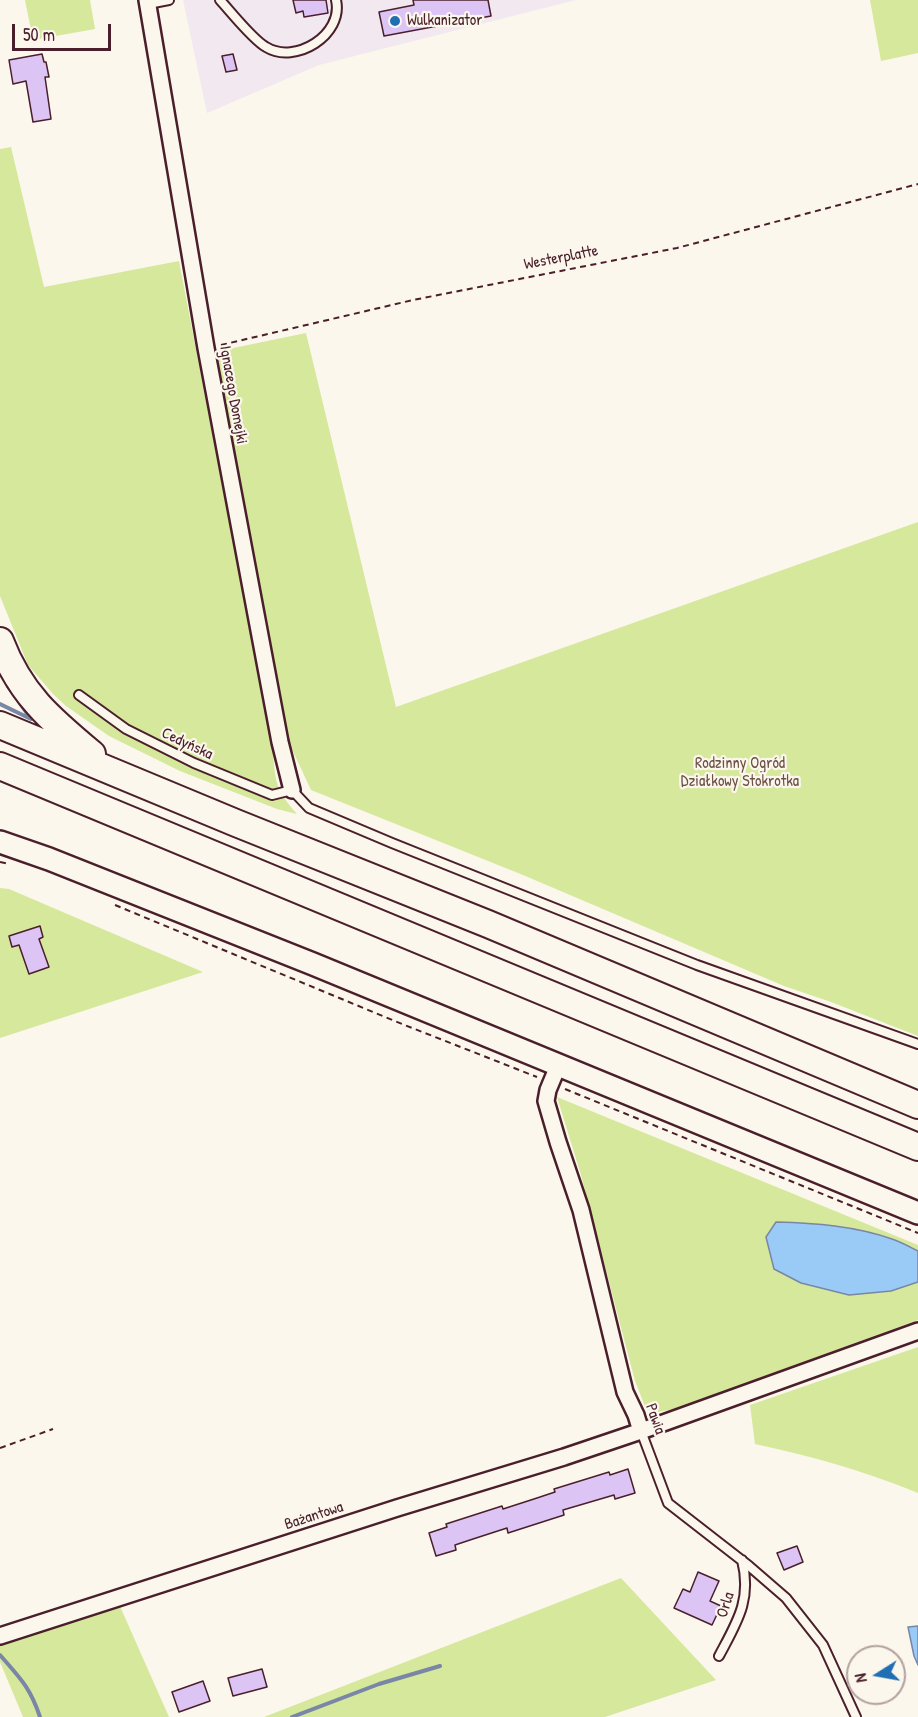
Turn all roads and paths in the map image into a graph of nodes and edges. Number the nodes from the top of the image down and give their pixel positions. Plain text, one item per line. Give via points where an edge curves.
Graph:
1 (169, 0) edge
2 (220, 0) edge
3 (336, 0) edge
4 (148, 2) edge
5 (918, 184) edge
6 (206, 348) junction
7 (0, 641) edge
8 (79, 695) dead end
9 (0, 725) edge
10 (0, 766) edge
11 (110, 770) junction
12 (292, 790) junction
13 (0, 842) edge
14 (0, 862) edge
15 (9, 865) dead end
16 (114, 905) dead end
17 (918, 1044) edge
18 (554, 1075) junction
19 (918, 1105) edge
20 (918, 1147) edge
21 (918, 1213) edge
22 (918, 1233) edge
23 (918, 1331) edge
24 (53, 1429) dead end
25 (640, 1431) junction
26 (0, 1448) edge
27 (742, 1560) junction
28 (0, 1636) edge
29 (720, 1656) dead end
30 (856, 1717) edge

1 - 4 lane, Ignacego Domejki
2 - 3 lane via 266,48 287,53 315,44 323,37 337,15
4 - 6 street, Ignacego Domejki
5 - 6 path, Westerplatte via 676,248 413,300
6 - 12 street, Ignacego Domejki
7 - 11 highway via 25,691 40,709
8 - 12 lane, Cedyńska via 126,729 194,763 272,795
9 - 11 highway
10 - 20 highway
11 - 19 highway
12 - 17 lane via 309,808 392,843 697,965
13 - 18 main road via 313,964
14 - 15 path
16 - 18 path via 402,1024 529,1073
18 - 21 main road
18 - 22 path
18 - 25 street, Pawia via 546,1101 581,1210 626,1392
23 - 25 street, Bażantowa
24 - 26 path
25 - 27 lane, Pawia via 668,1503
25 - 28 street, Bażantowa
27 - 29 lane, Orla via 746,1576 744,1601
27 - 30 lane, Pawia via 786,1598 823,1645

